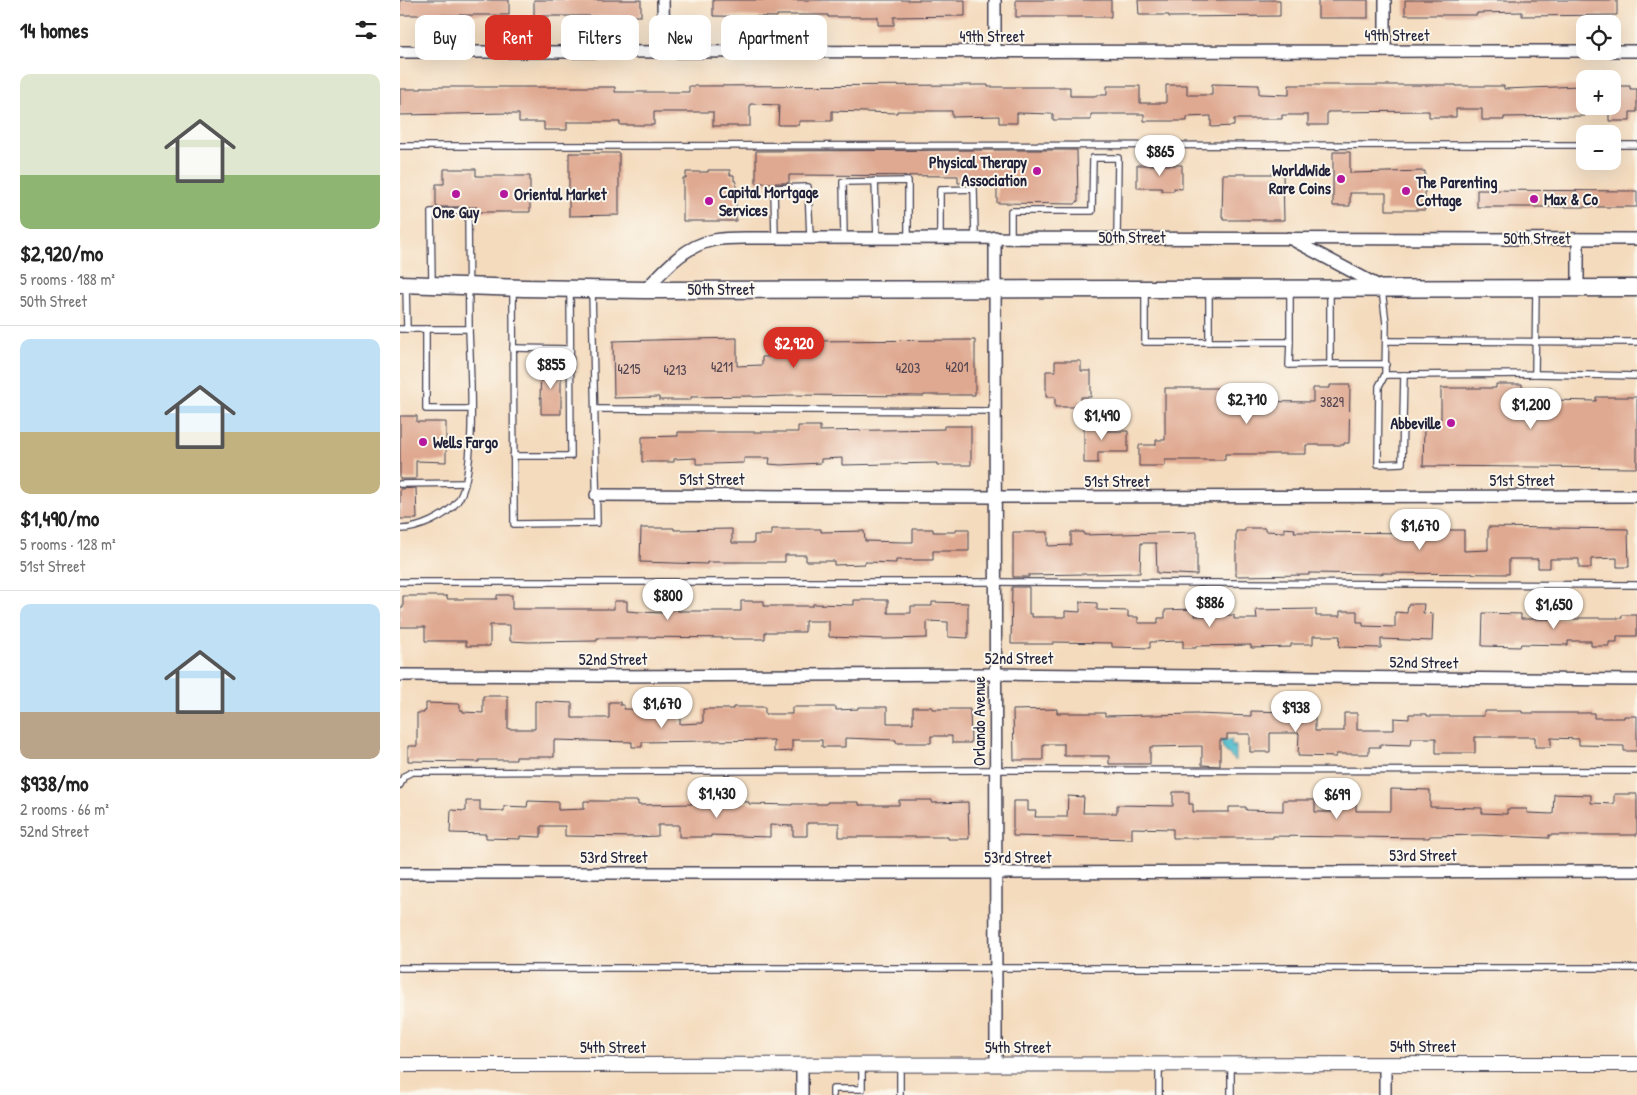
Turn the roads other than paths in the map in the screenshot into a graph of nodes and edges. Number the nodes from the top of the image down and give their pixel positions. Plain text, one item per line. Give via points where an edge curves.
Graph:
1 (663, 0) edge
2 (995, 0) edge
3 (1386, 0) edge
4 (663, 15) edge
5 (1385, 51) junction
6 (1576, 51) edge
7 (1621, 51) edge
8 (1637, 51) edge
9 (400, 52) edge
10 (649, 52) edge
11 (711, 52) edge
12 (995, 52) junction
13 (1576, 145) edge
14 (1621, 145) edge
15 (1637, 145) edge
16 (400, 146) edge
17 (875, 181) junction
18 (810, 237) junction
19 (844, 237) junction
20 (876, 237) junction
21 (908, 237) junction
22 (940, 237) junction
23 (975, 237) junction
24 (995, 237) junction
25 (1011, 237) junction
26 (1118, 237) junction
27 (1287, 237) junction
28 (775, 238) junction
29 (1637, 238) edge
30 (1578, 239) junction
31 (403, 284) edge
32 (432, 285) junction
33 (470, 287) junction
34 (512, 288) junction
35 (1145, 288) junction
36 (1209, 288) junction
37 (1290, 288) junction
38 (1330, 288) junction
39 (1382, 288) junction
40 (1536, 288) junction
41 (1578, 288) junction
42 (1637, 288) edge
43 (570, 289) junction
44 (592, 289) junction
45 (994, 289) junction
46 (645, 290) junction
47 (469, 328) junction
48 (400, 329) edge
49 (407, 329) junction
50 (426, 329) junction
51 (1386, 341) junction
52 (1209, 342) junction
53 (1290, 342) junction
54 (1535, 342) junction
55 (1637, 342) edge
56 (513, 348) junction
57 (570, 349) junction
58 (1330, 364) junction
59 (1386, 364) junction
60 (1535, 374) junction
61 (1385, 375) junction
62 (1404, 375) junction
63 (1637, 376) edge
64 (471, 409) junction
65 (594, 409) junction
66 (995, 411) junction
67 (513, 456) junction
68 (465, 483) junction
69 (400, 484) edge
70 (596, 495) junction
71 (1637, 496) edge
72 (995, 497) junction
73 (400, 529) edge
74 (400, 582) edge
75 (995, 582) junction
76 (1637, 584) edge
77 (995, 674) junction
78 (400, 675) edge
79 (1637, 680) edge
80 (995, 770) junction
81 (1637, 771) edge
82 (400, 785) edge
83 (1637, 871) edge
84 (400, 873) edge
85 (995, 873) junction
86 (995, 967) junction
87 (400, 968) edge
88 (1637, 968) edge
89 (802, 1064) junction
90 (862, 1064) junction
91 (900, 1064) junction
92 (996, 1064) junction
93 (1159, 1064) junction
94 (1231, 1064) junction
95 (1385, 1064) junction
96 (1637, 1064) edge
97 (400, 1065) edge
98 (833, 1092) edge
99 (802, 1095) edge
100 (900, 1095) edge
101 (1158, 1095) edge
102 (1231, 1095) edge
103 (1385, 1095) edge

1 - 4 street
2 - 12 street
3 - 5 street
5 - 6 street, 49th Street
5 - 12 street, 49th Street
7 - 8 street
9 - 10 street, 49th Street
11 - 12 street, 49th Street
13 - 16 lane
14 - 15 lane
17 - 19 lane via 843,182
17 - 20 lane
17 - 21 lane via 908,181
18 - 19 street, 50th Street
18 - 28 street, 50th Street
18 - 28 lane via 808,187 774,188
19 - 20 street, 50th Street
20 - 21 street, 50th Street
21 - 22 street, 50th Street
22 - 23 street, 50th Street
22 - 23 lane via 940,190 974,189
23 - 24 street, 50th Street
24 - 25 street, 50th Street
24 - 45 street, Orlando Avenue
25 - 26 street, 50th Street
25 - 26 lane via 1012,212 1092,211 1093,158 1118,158
26 - 27 street, 50th Street
27 - 30 street, 50th Street
27 - 39 street
28 - 46 street, 50th Street via 714,240 694,246 677,257
29 - 30 street, 50th Street
30 - 41 street
31 - 32 main road, 50th Street
31 - 49 lane
32 - 33 main road, 50th Street
32 - 33 lane via 431,212 468,211
33 - 34 main road, 50th Street
33 - 47 lane
34 - 43 main road, 50th Street
34 - 56 lane
35 - 36 main road, 50th Street
35 - 45 main road, 50th Street
35 - 52 lane via 1145,342
36 - 37 main road, 50th Street
36 - 52 lane
37 - 38 main road, 50th Street
37 - 53 lane
38 - 39 main road, 50th Street
38 - 58 lane
39 - 40 main road, 50th Street
39 - 51 lane
40 - 41 main road, 50th Street
40 - 54 lane
41 - 42 main road, 50th Street
43 - 44 main road, 50th Street
43 - 57 lane
44 - 46 main road, 50th Street
44 - 65 lane
45 - 46 main road, 50th Street
45 - 66 street, Orlando Avenue
47 - 50 lane
47 - 64 lane
48 - 49 lane
49 - 50 lane
50 - 64 lane via 426,409
51 - 54 lane
51 - 59 lane
52 - 53 lane
53 - 58 lane via 1289,365
54 - 55 lane
54 - 60 lane
56 - 57 lane
56 - 67 lane
57 - 67 lane via 571,456
58 - 59 lane
59 - 61 lane
60 - 62 lane
60 - 63 lane
61 - 62 lane
61 - 62 lane via 1379,386 1378,464 1402,463
64 - 68 lane via 469,471
65 - 66 lane
65 - 70 lane
66 - 72 street, Orlando Avenue
67 - 70 lane via 514,524 597,523
68 - 69 lane
68 - 73 lane via 458,501 438,518
70 - 72 street, 51st Street
71 - 72 street, 51st Street
72 - 75 street, Orlando Avenue
74 - 75 lane
75 - 76 lane
75 - 77 street, Orlando Avenue
77 - 78 street, 52nd Street
77 - 79 street, 52nd Street
77 - 80 street, Orlando Avenue
80 - 81 lane
80 - 82 lane via 412,772 404,776
80 - 85 street, Orlando Avenue
83 - 85 street, 53rd Street
84 - 85 street, 53rd Street
85 - 86 street, Orlando Avenue
86 - 87 lane
86 - 88 lane
86 - 92 street, Orlando Avenue
89 - 90 street, 54th Street
89 - 97 street, 54th Street
89 - 99 street
90 - 91 street, 54th Street
90 - 98 lane via 862,1089
91 - 92 street, 54th Street
91 - 100 lane
92 - 93 street, 54th Street
93 - 94 street, 54th Street
93 - 101 lane
94 - 95 street, 54th Street
94 - 102 lane
95 - 96 street, 54th Street
95 - 103 street

